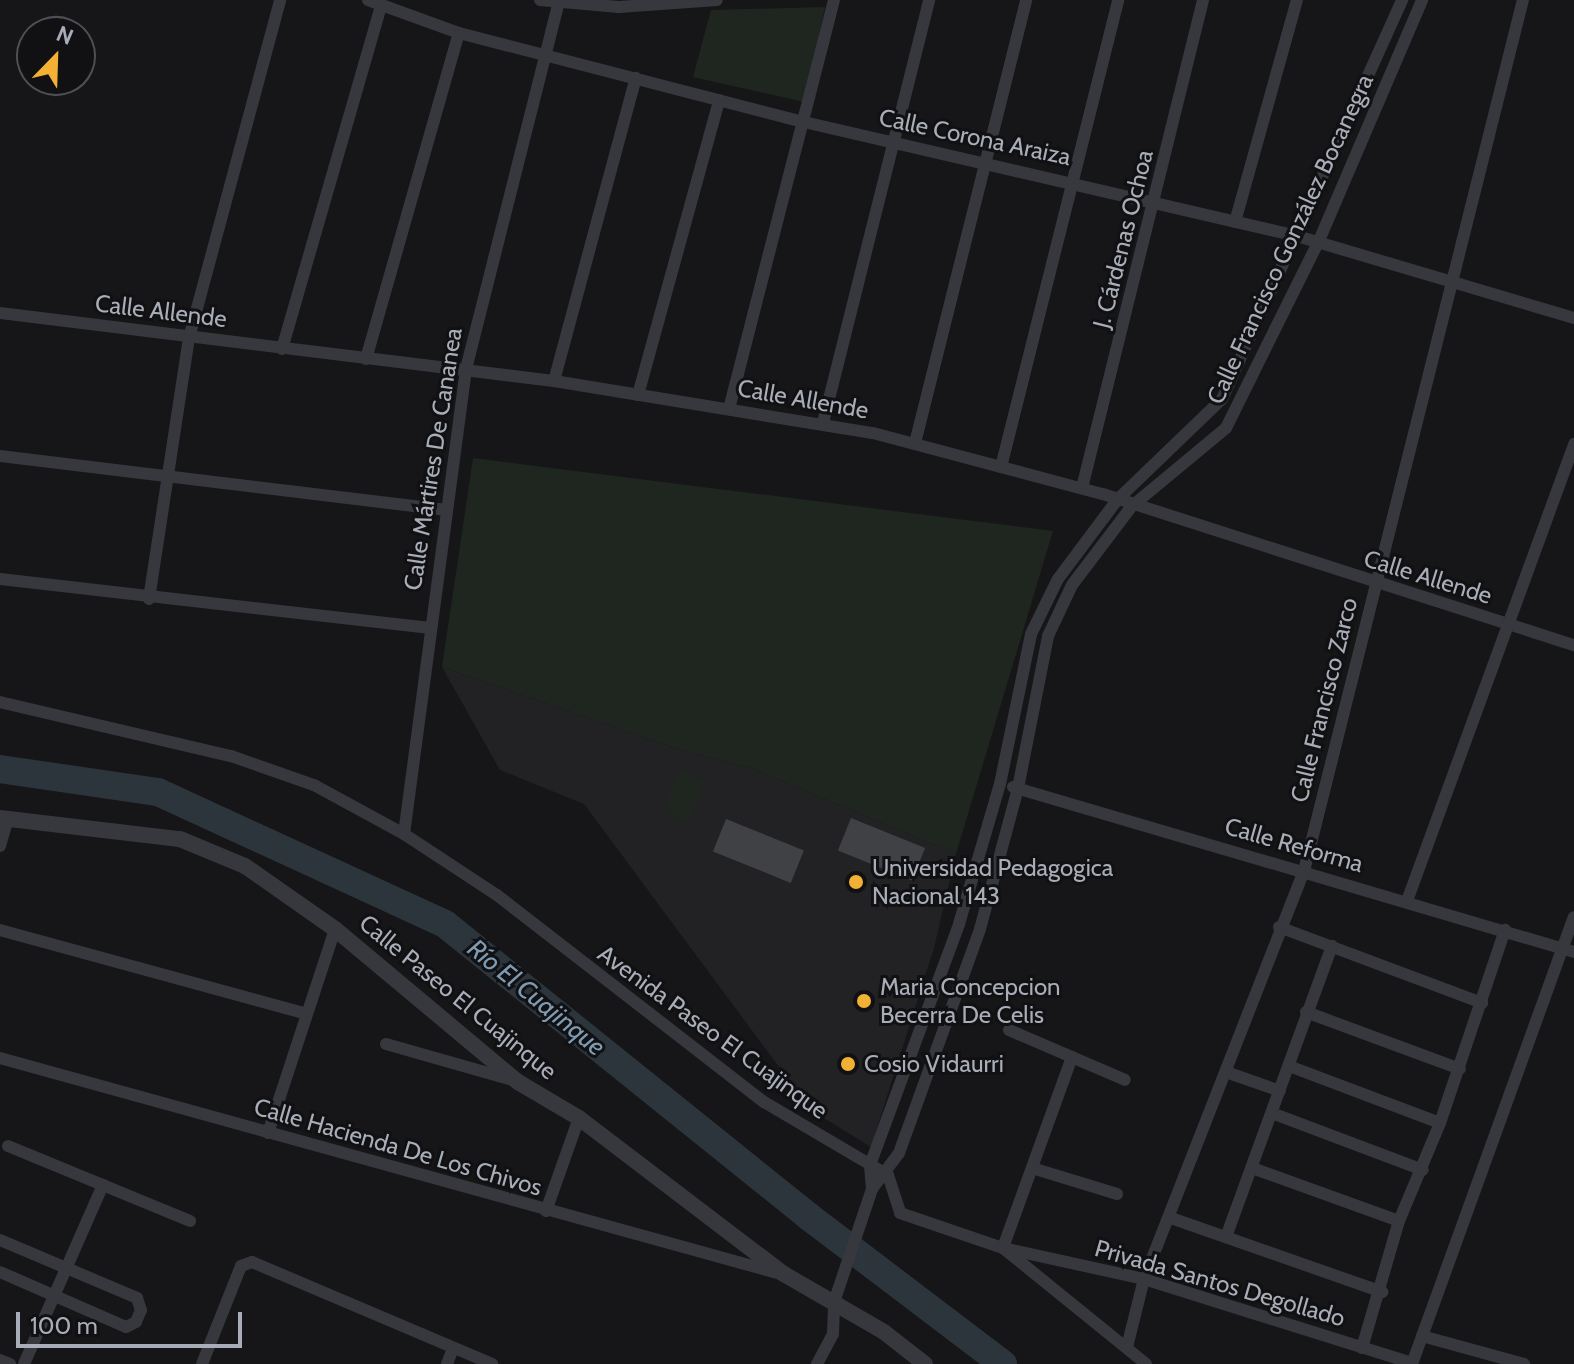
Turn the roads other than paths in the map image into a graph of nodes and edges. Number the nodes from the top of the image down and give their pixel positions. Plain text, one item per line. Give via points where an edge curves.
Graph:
1 (280, 0) edge
2 (368, 0) edge
3 (540, 0) edge
4 (717, 0) edge
5 (834, 0) edge
6 (929, 0) edge
7 (1026, 0) edge
8 (1118, 0) edge
9 (1203, 0) edge
10 (1297, 0) edge
11 (1402, 0) edge
12 (1422, 0) edge
13 (1523, 0) edge
14 (559, 2) junction
15 (620, 3) edge
16 (381, 7) junction
17 (459, 33) junction
18 (548, 55) junction
19 (636, 78) junction
20 (719, 100) junction
21 (804, 122) junction
22 (892, 141) junction
23 (987, 163) junction
24 (1069, 180) junction
25 (1156, 203) junction
26 (1235, 222) junction
27 (1297, 236) junction
28 (1318, 243) junction
29 (1451, 282) junction
30 (0, 313) edge
31 (1574, 318) edge
32 (189, 338) junction
33 (282, 349) junction
34 (366, 359) junction
35 (466, 369) junction
36 (554, 381) junction
37 (638, 395) junction
38 (729, 409) junction
39 (823, 423) junction
40 (915, 443) junction
41 (1574, 444) edge
42 (0, 456) edge
43 (1001, 467) junction
44 (171, 476) junction
45 (1082, 488) junction
46 (1117, 500) junction
47 (1132, 506) junction
48 (443, 510) junction
49 (0, 579) edge
50 (1376, 585) junction
51 (149, 599) junction
52 (1506, 624) junction
53 (428, 628) junction
54 (1574, 645) edge
55 (0, 702) edge
56 (1000, 784) junction
57 (1018, 788) junction
58 (4, 818) edge
59 (404, 834) junction
60 (0, 846) edge
61 (1304, 871) junction
62 (1407, 901) junction
63 (1574, 917) edge
64 (959, 924) junction
65 (1279, 927) junction
66 (335, 929) junction
67 (980, 929) junction
68 (0, 930) edge
69 (1505, 930) junction
70 (1332, 946) junction
71 (1568, 950) edge
72 (1482, 1003) junction
73 (1306, 1012) junction
74 (304, 1013) junction
75 (1009, 1030) dead end
76 (386, 1044) dead end
77 (1072, 1057) junction
78 (0, 1058) edge
79 (1289, 1066) junction
80 (1460, 1069) junction
81 (1226, 1072) junction
82 (1125, 1080) dead end
83 (518, 1082) junction
84 (1280, 1091) junction
85 (1272, 1113) junction
86 (579, 1118) junction
87 (1440, 1123) junction
88 (268, 1133) junction
89 (8, 1146) dead end
90 (870, 1165) junction
91 (1032, 1168) junction
92 (1252, 1168) junction
93 (1423, 1170) junction
94 (888, 1175) junction
95 (103, 1185) junction
96 (872, 1189) junction
97 (1117, 1194) dead end
98 (546, 1211) junction
99 (1171, 1218) junction
100 (190, 1221) dead end
101 (1399, 1221) junction
102 (1226, 1237) junction
103 (0, 1240) edge
104 (1003, 1248) junction
105 (66, 1268) junction
106 (0, 1272) edge
107 (784, 1274) junction
108 (1144, 1279) junction
109 (1382, 1292) junction
110 (836, 1294) junction
111 (54, 1296) junction
112 (1422, 1336) junction
113 (1127, 1347) junction
114 (453, 1348) junction
115 (1362, 1348) junction
116 (0, 1360) edge
117 (10, 1364) edge
118 (24, 1364) edge
119 (202, 1364) edge
120 (447, 1364) edge
121 (492, 1364) edge
122 (817, 1364) edge
123 (925, 1364) edge
124 (1146, 1364) edge
125 (1412, 1364) edge
126 (1524, 1364) edge

1 - 32 street
2 - 16 street, Calle Corona Araiza
3 - 14 street
4 - 15 street
5 - 21 street
6 - 22 street
7 - 23 street
8 - 24 street
9 - 25 street, J. Cárdenas Ochoa
10 - 26 street
11 - 27 street, Calle Francisco González Bocanegra
12 - 28 street, Calle Francisco González Bocanegra
13 - 29 street, Calle Francisco Zarco
14 - 15 street
14 - 18 street, Calle Mártires De Cananea
16 - 17 street, Calle Corona Araiza
16 - 33 street
17 - 18 street, Calle Corona Araiza
17 - 34 street
18 - 19 street, Calle Corona Araiza
18 - 35 street, Calle Mártires De Cananea
19 - 20 street, Calle Corona Araiza
19 - 36 street
20 - 21 street, Calle Corona Araiza
20 - 37 street
21 - 22 street, Calle Corona Araiza
21 - 38 street
22 - 23 street, Calle Corona Araiza
22 - 39 street
23 - 24 street, Calle Corona Araiza
23 - 40 street
24 - 25 street, Calle Corona Araiza
24 - 43 street
25 - 26 street, Calle Corona Araiza
25 - 45 street, J. Cárdenas Ochoa
26 - 27 street, Calle Corona Araiza
27 - 28 street, Calle Corona Araiza
27 - 46 street, Calle Francisco González Bocanegra via 1222,399
28 - 29 street, Calle Corona Araiza
28 - 47 street, Calle Francisco González Bocanegra via 1226,428
29 - 31 street, Calle Corona Araiza
29 - 50 street, Calle Francisco Zarco
30 - 32 street, Calle Allende
32 - 33 street, Calle Allende
32 - 44 street
33 - 34 street, Calle Allende
34 - 35 street, Calle Allende
35 - 36 street, Calle Allende
35 - 48 street, Calle Mártires De Cananea
36 - 37 street, Calle Allende
37 - 38 street, Calle Allende
38 - 39 street, Calle Allende
39 - 40 street, Calle Allende
40 - 43 street, Calle Allende
41 - 52 street
42 - 44 street
43 - 45 street, Calle Allende
44 - 48 street
44 - 51 street
45 - 46 street, Calle Allende
46 - 47 street, Calle Allende
46 - 56 street, Calle Francisco González Bocanegra via 1058,579 1031,634
47 - 50 street, Calle Allende
47 - 57 street, Calle Francisco González Bocanegra via 1072,585 1048,636
48 - 53 street, Calle Mártires De Cananea
49 - 51 street
50 - 52 street, Calle Allende
50 - 61 street, Calle Francisco Zarco
51 - 53 street
52 - 54 street, Calle Allende
52 - 62 street
53 - 59 street, Calle Mártires De Cananea
55 - 59 street, Avenida Paseo El Cuajinque via 231,756 314,785
56 - 57 street, Calle Reforma
56 - 64 street, Calle Francisco González Bocanegra
57 - 61 street, Calle Reforma
57 - 67 street, Calle Francisco González Bocanegra
58 - 60 street
58 - 66 street, Calle Paseo El Cuajinque via 180,839 245,866
59 - 90 street, Avenida Paseo El Cuajinque via 497,895 764,1102
61 - 62 street, Calle Reforma
61 - 65 street, Calle Francisco Zarco
62 - 69 street, Calle Reforma
63 - 71 street
64 - 67 street
64 - 90 street, Calle Francisco González Bocanegra
65 - 70 street
65 - 81 street, Calle Francisco Zarco
66 - 74 street
66 - 83 street, Calle Paseo El Cuajinque
67 - 94 street, Calle Francisco González Bocanegra
68 - 74 street
69 - 71 street, Calle Reforma
69 - 72 street
70 - 72 street
70 - 73 street
71 - 112 street
72 - 80 street
73 - 79 street
73 - 80 street
74 - 88 street
75 - 77 street
76 - 83 street
77 - 82 street
77 - 91 street
78 - 88 street, Calle Hacienda De Los Chivos
79 - 84 street
79 - 87 street
80 - 87 street
81 - 84 street
81 - 99 street, Calle Francisco Zarco
83 - 86 street, Calle Paseo El Cuajinque
84 - 85 street
85 - 92 street
85 - 93 street
86 - 98 street
86 - 107 street, Calle Paseo El Cuajinque
87 - 93 street
88 - 98 street, Calle Hacienda De Los Chivos
89 - 95 street
90 - 94 street, Avenida Paseo El Cuajinque
90 - 96 street
91 - 97 street
91 - 104 street
92 - 101 street
92 - 102 street
93 - 101 street
94 - 96 street
94 - 104 street via 900,1213
95 - 100 street
95 - 105 street
96 - 110 street
98 - 107 street, Calle Hacienda De Los Chivos
99 - 102 street
99 - 108 street, Calle Francisco Zarco
101 - 109 street
102 - 109 street
103 - 105 street
104 - 108 street, Privada Santos Degollado
104 - 113 street
105 - 111 street
105 - 111 street via 137,1298 141,1310 136,1322 126,1327
106 - 111 street
107 - 110 street, Calle Paseo El Cuajinque
108 - 113 street, Calle Francisco Zarco
108 - 115 street, Privada Santos Degollado
109 - 115 street
110 - 122 street via 833,1334
110 - 123 street, Calle Paseo El Cuajinque
111 - 118 street
112 - 125 street
112 - 126 street
113 - 124 street
114 - 119 street via 246,1262
114 - 120 street
114 - 121 street
115 - 125 street, Privada Santos Degollado
116 - 117 street

